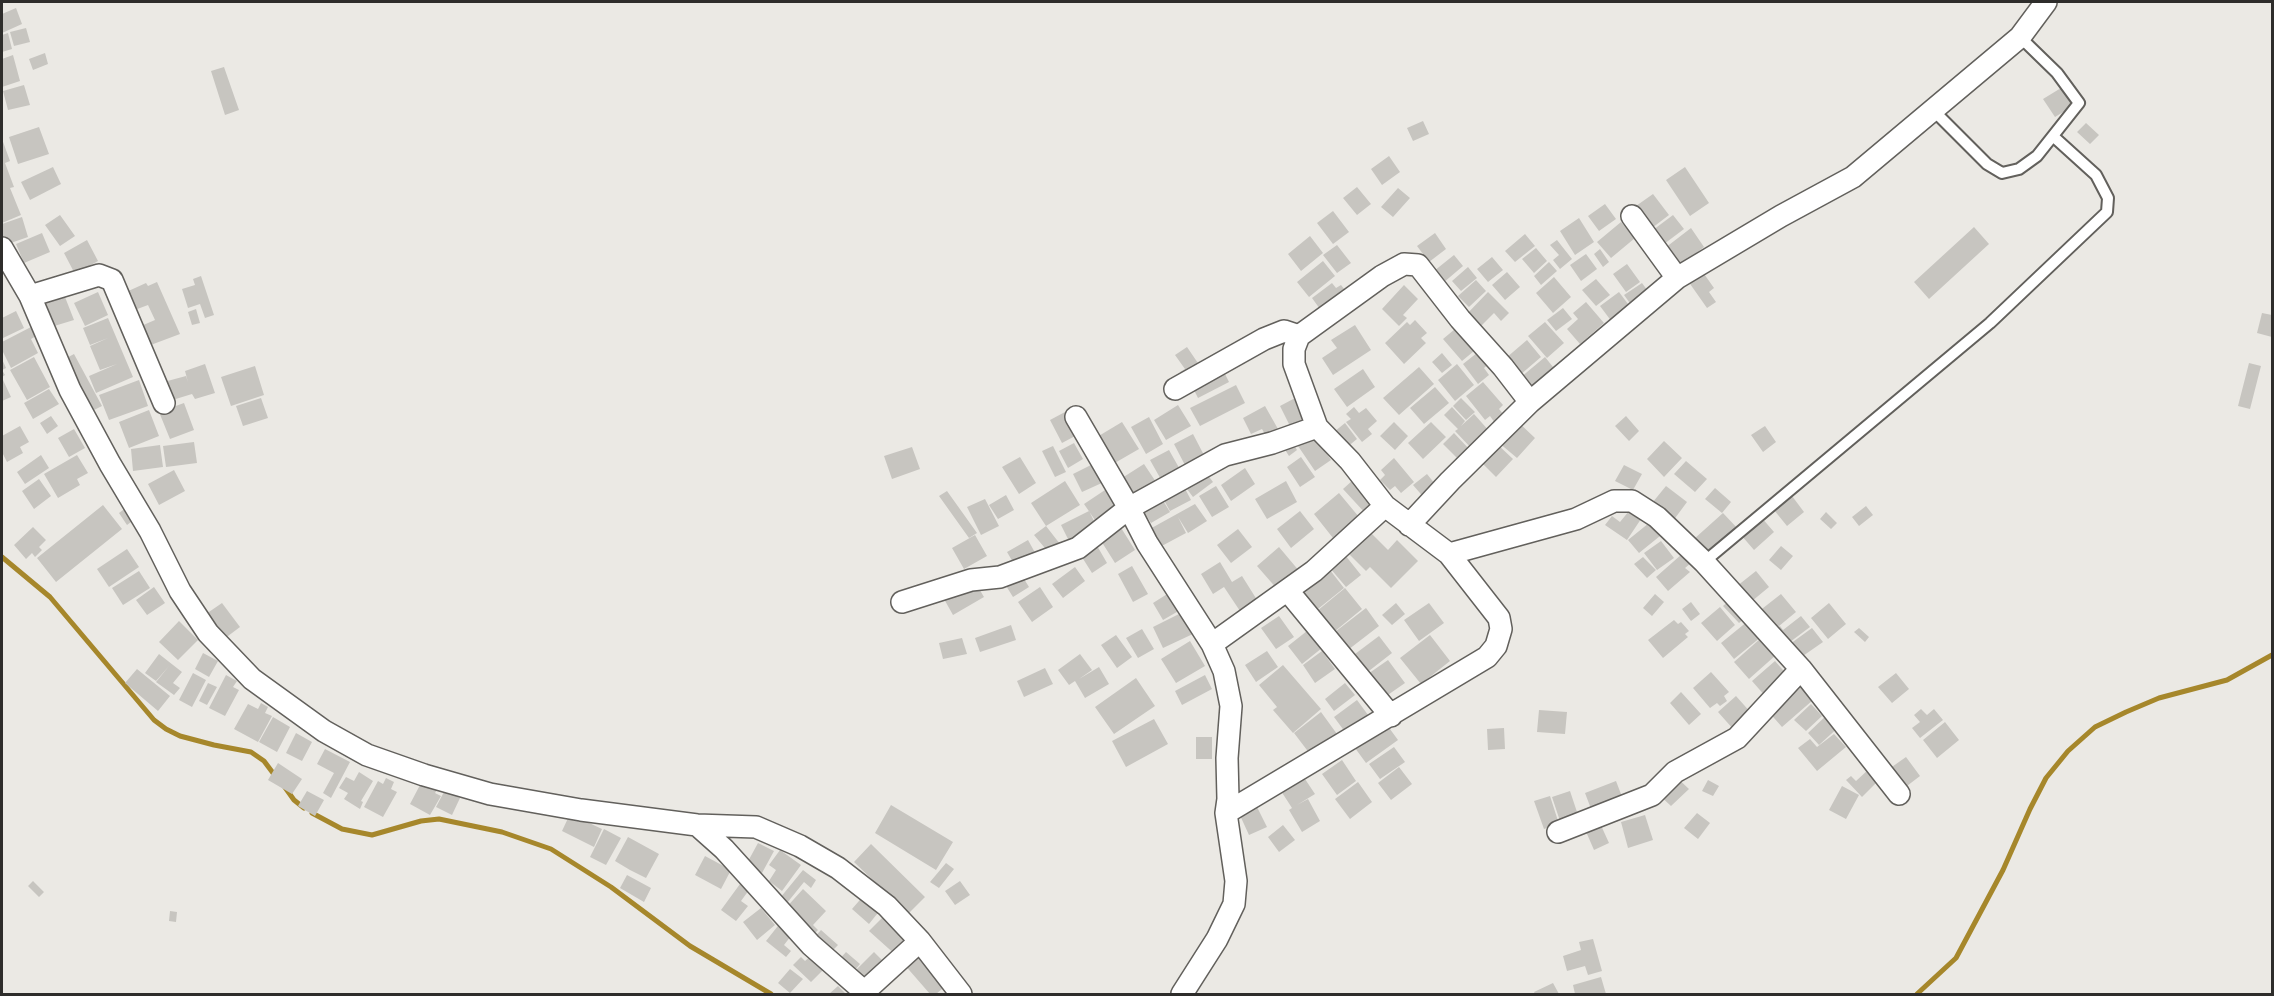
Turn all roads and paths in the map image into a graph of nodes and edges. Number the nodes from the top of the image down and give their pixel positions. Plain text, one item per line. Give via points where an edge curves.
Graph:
1 (2046, 2) edge
2 (2020, 37) junction
3 (1933, 110) junction
4 (2054, 137) junction
5 (1632, 216) dead end
6 (2, 248) edge
7 (1677, 278) junction
8 (30, 296) junction
9 (1299, 336) junction
10 (1174, 389) dead end
11 (1530, 402) junction
12 (164, 403) dead end
13 (1076, 417) dead end
14 (1317, 427) junction
15 (1385, 506) junction
16 (1129, 508) junction
17 (1409, 525) junction
18 (1449, 554) junction
19 (1704, 562) junction
20 (1288, 591) junction
21 (902, 602) dead end
22 (1212, 644) junction
23 (1801, 669) junction
24 (1391, 716) junction
25 (1899, 794) dead end
26 (1226, 813) junction
27 (697, 825) junction
28 (1558, 832) dead end
29 (920, 941) junction
30 (865, 993) edge
31 (961, 994) edge
32 (1182, 994) edge

1 - 2 street
2 - 3 street
2 - 4 lane via 2057,73 2079,103
3 - 4 lane via 1979,157 2002,172 2019,169
3 - 7 street via 1853,177
4 - 19 lane via 2096,175 2108,198 2107,213 1990,323
5 - 7 street
6 - 8 street
7 - 11 street
8 - 12 street via 99,275 112,280
8 - 27 street via 70,390 180,591 208,633 252,678 324,731 367,755 424,775 490,794
9 - 10 street via 1284,331 1264,339
9 - 11 street via 1382,276 1404,264 1418,265
9 - 14 street via 1294,364
11 - 17 street
13 - 16 street
14 - 15 street
14 - 16 street via 1225,455
15 - 17 street
15 - 20 street
16 - 21 street via 1078,549 1000,577 971,580
16 - 22 street
17 - 18 street
18 - 19 street via 1576,519 1614,501 1632,501 1657,517
18 - 24 street via 1499,618 1499,638 1487,657
19 - 23 street
20 - 22 street
20 - 24 street
22 - 26 street via 1224,671 1231,706
23 - 25 street
23 - 28 street via 1737,738 1675,772 1652,795
24 - 26 street
26 - 32 street via 1236,881 1234,904
27 - 29 street via 756,827 800,846 838,868 887,906
27 - 30 street via 724,849 811,945
29 - 30 street
29 - 31 street

